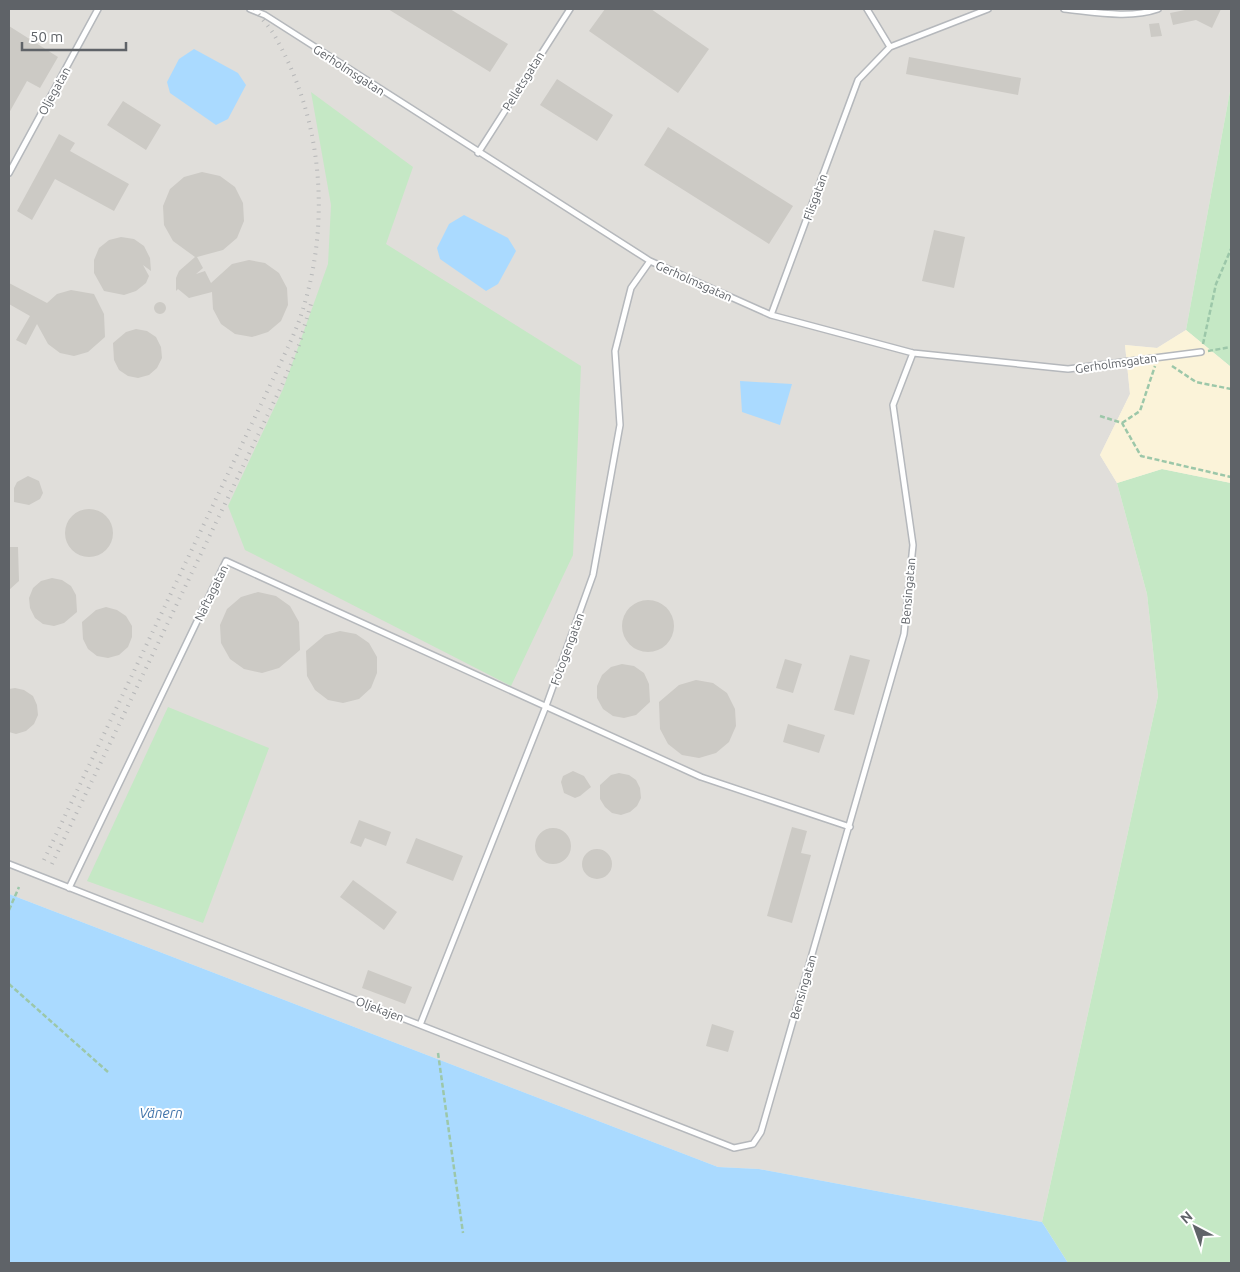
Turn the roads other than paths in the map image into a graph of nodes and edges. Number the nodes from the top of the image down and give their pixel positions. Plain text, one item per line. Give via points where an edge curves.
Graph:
1 (98, 9) edge
2 (250, 9) edge
3 (268, 9) edge
4 (570, 9) edge
5 (868, 9) edge
6 (988, 9) edge
7 (1064, 9) edge
8 (1158, 9) edge
9 (265, 15) junction
10 (890, 47) junction
11 (478, 153) junction
12 (9, 173) edge
13 (650, 261) junction
14 (771, 315) junction
15 (1201, 352) road end
16 (913, 353) junction
17 (546, 706) junction
18 (850, 827) junction
19 (9, 864) edge
20 (68, 888) junction
21 (420, 1024) junction
22 (753, 1144) joint

1 - 12 lane, Oljegatan
2 - 9 lane, Gerholmsgatan
3 - 9 lane
4 - 11 lane, Pelletsgatan
5 - 10 lane
6 - 10 lane
7 - 8 lane via 1110,13
9 - 11 lane, Gerholmsgatan
10 - 14 lane, Flisgatan via 858,80
11 - 13 lane, Gerholmsgatan
13 - 14 lane, Gerholmsgatan
13 - 17 lane, Fotogengatan via 631,288 615,351 620,425 593,575
14 - 16 lane, Gerholmsgatan
15 - 16 lane, Gerholmsgatan via 1068,369
16 - 18 lane, Bensingatan via 893,405 913,544 904,634
17 - 18 lane via 701,777
17 - 20 lane, Naftagatan via 226,561
17 - 21 lane, Fotogengatan
18 - 22 lane, Bensingatan via 762,1132
19 - 20 lane, Oljekajen
20 - 21 lane, Oljekajen
21 - 22 lane, Oljekajen via 734,1148

